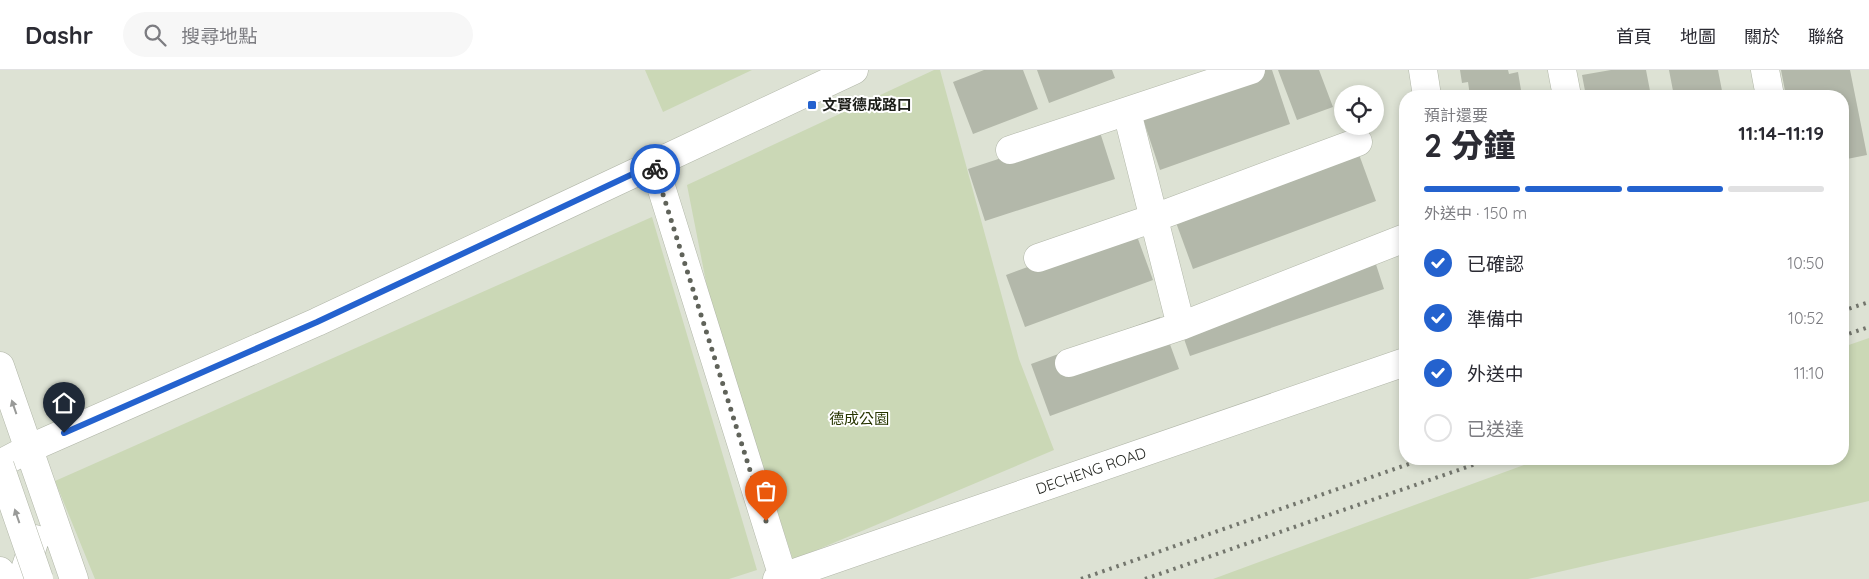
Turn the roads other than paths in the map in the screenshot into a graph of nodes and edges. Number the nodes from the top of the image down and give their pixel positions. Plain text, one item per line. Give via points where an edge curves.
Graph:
1 (854, 70) edge
2 (1251, 70) edge
3 (1423, 70) edge
4 (1562, 70) edge
5 (1765, 70) edge
6 (1426, 90) edge
7 (1566, 90) edge
8 (1769, 90) edge
9 (1127, 112) junction
10 (1358, 142) dead end
11 (1010, 150) dead end
12 (654, 164) junction
13 (1154, 218) junction
14 (1399, 240) edge
15 (1038, 258) dead end
16 (1181, 326) junction
17 (1070, 363) dead end
18 (1399, 364) edge
19 (0, 366) edge
20 (28, 449) junction
21 (0, 465) edge
22 (47, 502) junction
23 (0, 571) edge
24 (780, 578) edge
25 (3, 579) edge
26 (22, 579) edge
27 (39, 579) edge
28 (74, 579) edge

1 - 12 street
2 - 9 street
3 - 6 street
4 - 7 street
5 - 8 street
9 - 11 street
9 - 13 street
10 - 13 street
12 - 20 street via 317,322
12 - 24 street
13 - 15 street
13 - 16 street
14 - 16 street
16 - 17 street
18 - 24 street, DECHENG ROAD
20 -> 19 street
20 - 21 street
20 - 22 street
27 -> 21 street, bridge
22 - 26 street
22 - 28 street
23 - 25 street

